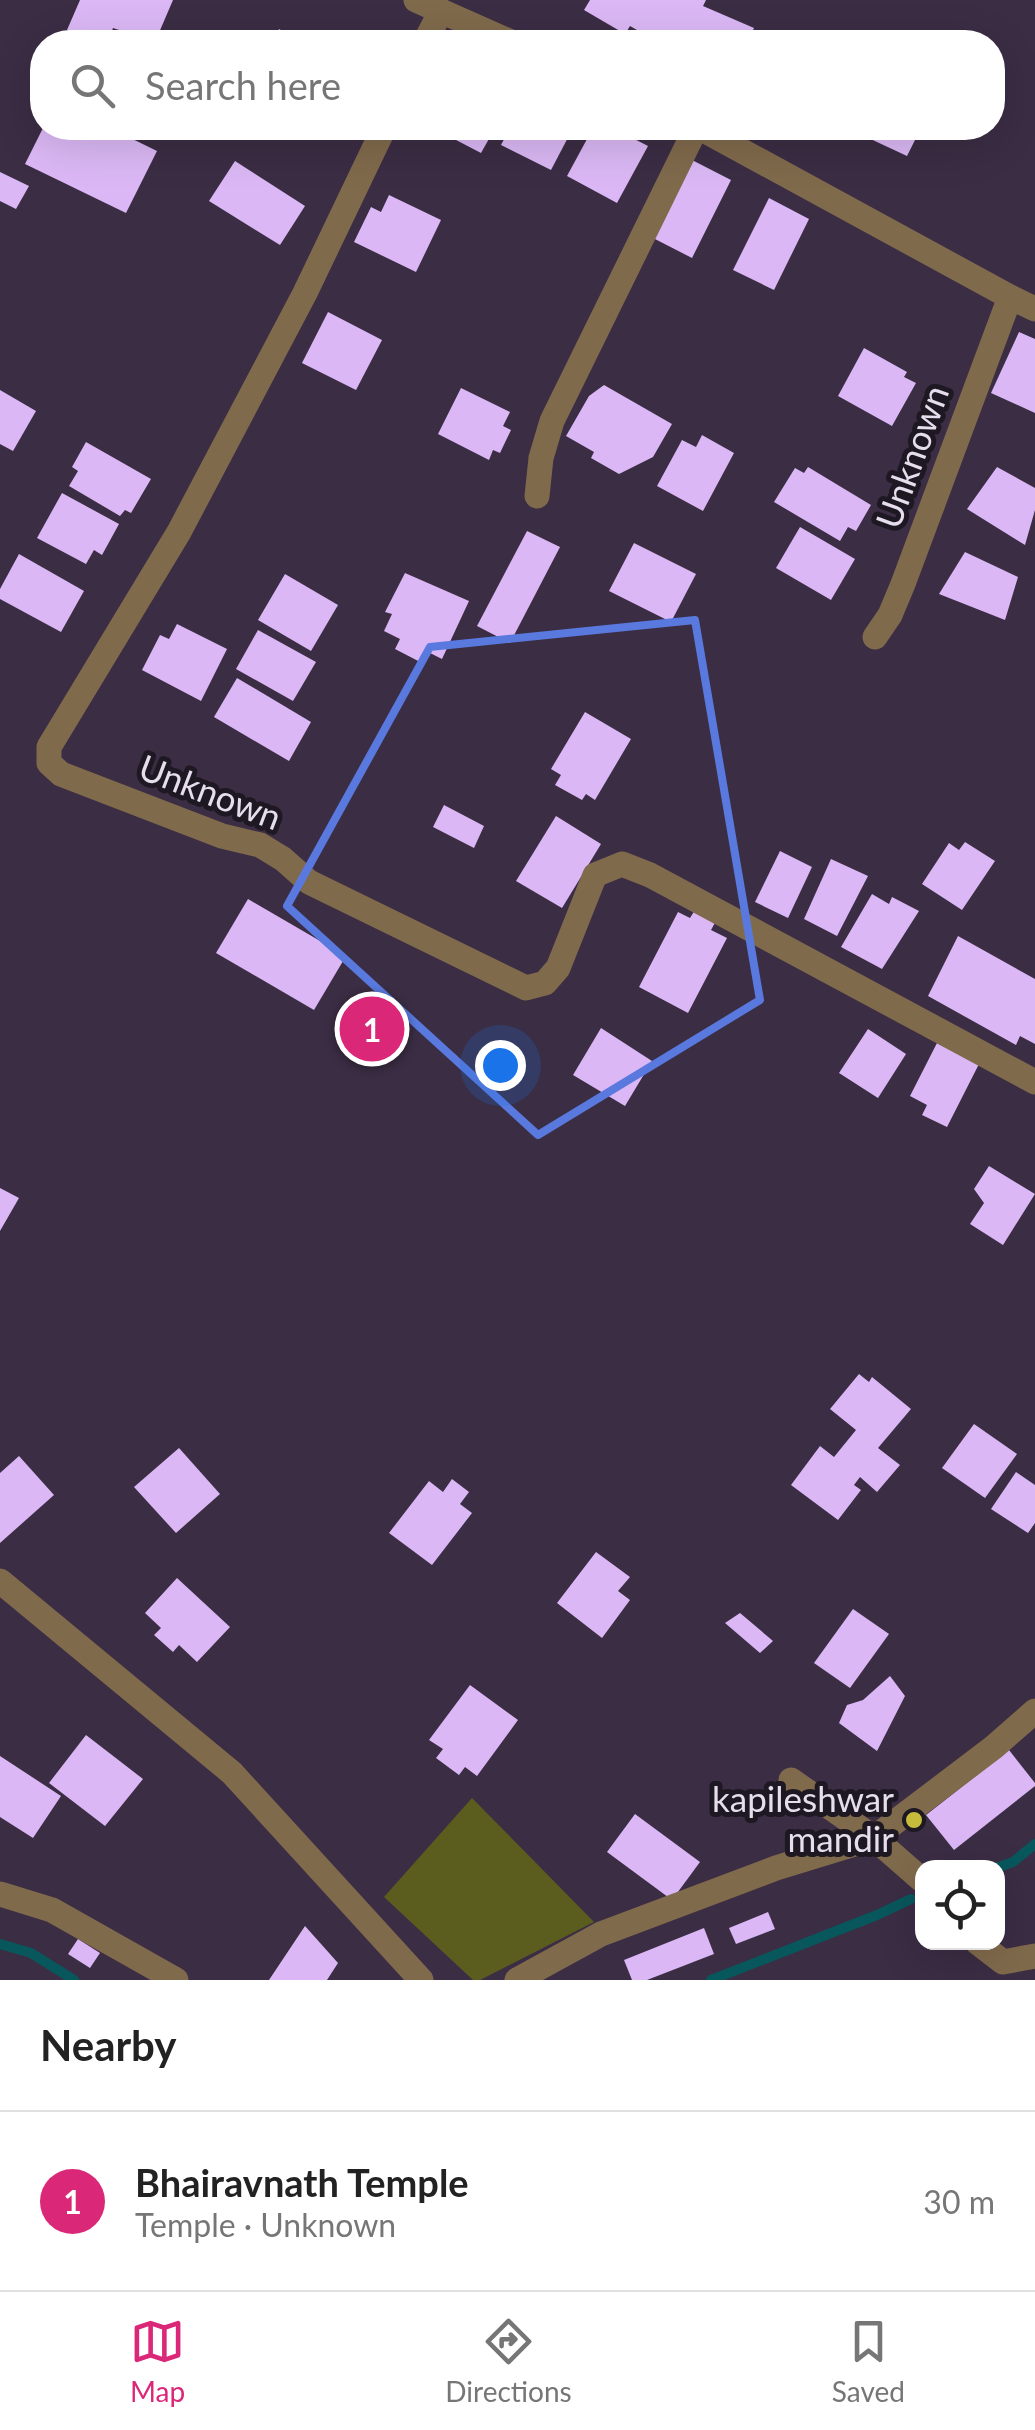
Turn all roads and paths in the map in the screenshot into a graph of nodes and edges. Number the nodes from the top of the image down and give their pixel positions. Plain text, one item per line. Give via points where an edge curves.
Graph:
1 (416, 0) edge
2 (440, 11) junction
3 (431, 30) edge
4 (484, 30) edge
5 (378, 140) edge
6 (692, 140) edge
7 (720, 140) edge
8 (1010, 297) junction
9 (1035, 309) edge
10 (537, 496) dead end
11 (875, 637) dead end
12 (1035, 1082) edge
13 (0, 1581) edge
14 (1035, 1711) edge
15 (790, 1780) dead end
16 (874, 1838) junction
17 (915, 1874) edge
18 (0, 1894) edge
19 (987, 1950) edge
20 (1035, 1956) edge
21 (176, 1980) edge
22 (421, 1980) edge
23 (517, 1980) edge

1 - 2 street
2 - 3 street
2 - 4 street
5 - 12 street, Unknown via 179,532 49,746 49,764 260,846 310,882 526,988 545,984 558,968 595,875 622,864
6 - 10 street via 552,421
7 - 8 street
8 - 9 street
8 - 11 street, Unknown via 903,584
13 - 22 street via 232,1773
14 - 16 street
15 - 16 street
16 - 17 street
16 - 23 street via 601,1934
18 - 21 street via 52,1910
19 - 20 street via 1003,1962

